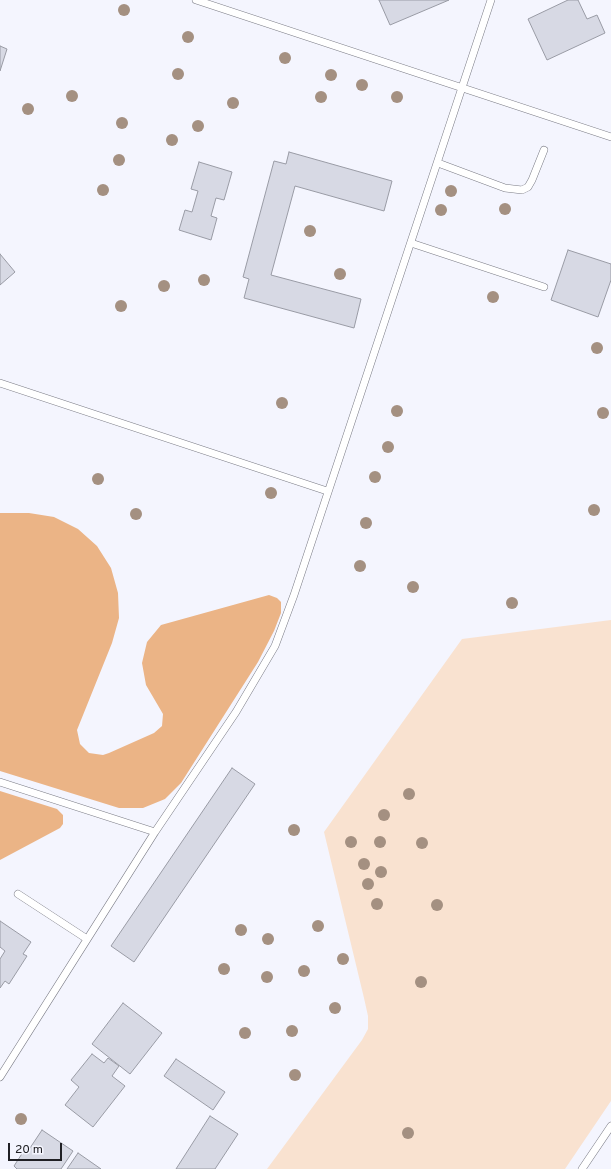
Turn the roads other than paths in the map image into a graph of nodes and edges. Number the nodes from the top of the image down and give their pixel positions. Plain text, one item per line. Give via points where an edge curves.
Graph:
1 (196, 0) edge
2 (491, 0) edge
3 (462, 87) junction
4 (611, 137) edge
5 (544, 150) dead end
6 (438, 163) junction
7 (411, 243) junction
8 (544, 287) dead end
9 (0, 383) edge
10 (327, 491) junction
11 (0, 782) edge
12 (155, 832) junction
13 (18, 894) dead end
14 (87, 939) junction
15 (0, 1077) edge
16 (611, 1126) edge
17 (582, 1169) edge

1 - 3 lane
2 - 3 lane
3 - 4 lane
3 - 6 lane
5 - 6 lane via 532,180 528,187 522,190 504,188
6 - 7 lane
7 - 8 lane
7 - 10 lane
9 - 10 lane
10 - 12 lane via 275,646 236,712
11 - 12 lane
12 - 14 lane
13 - 14 lane
14 - 15 lane
16 - 17 lane

